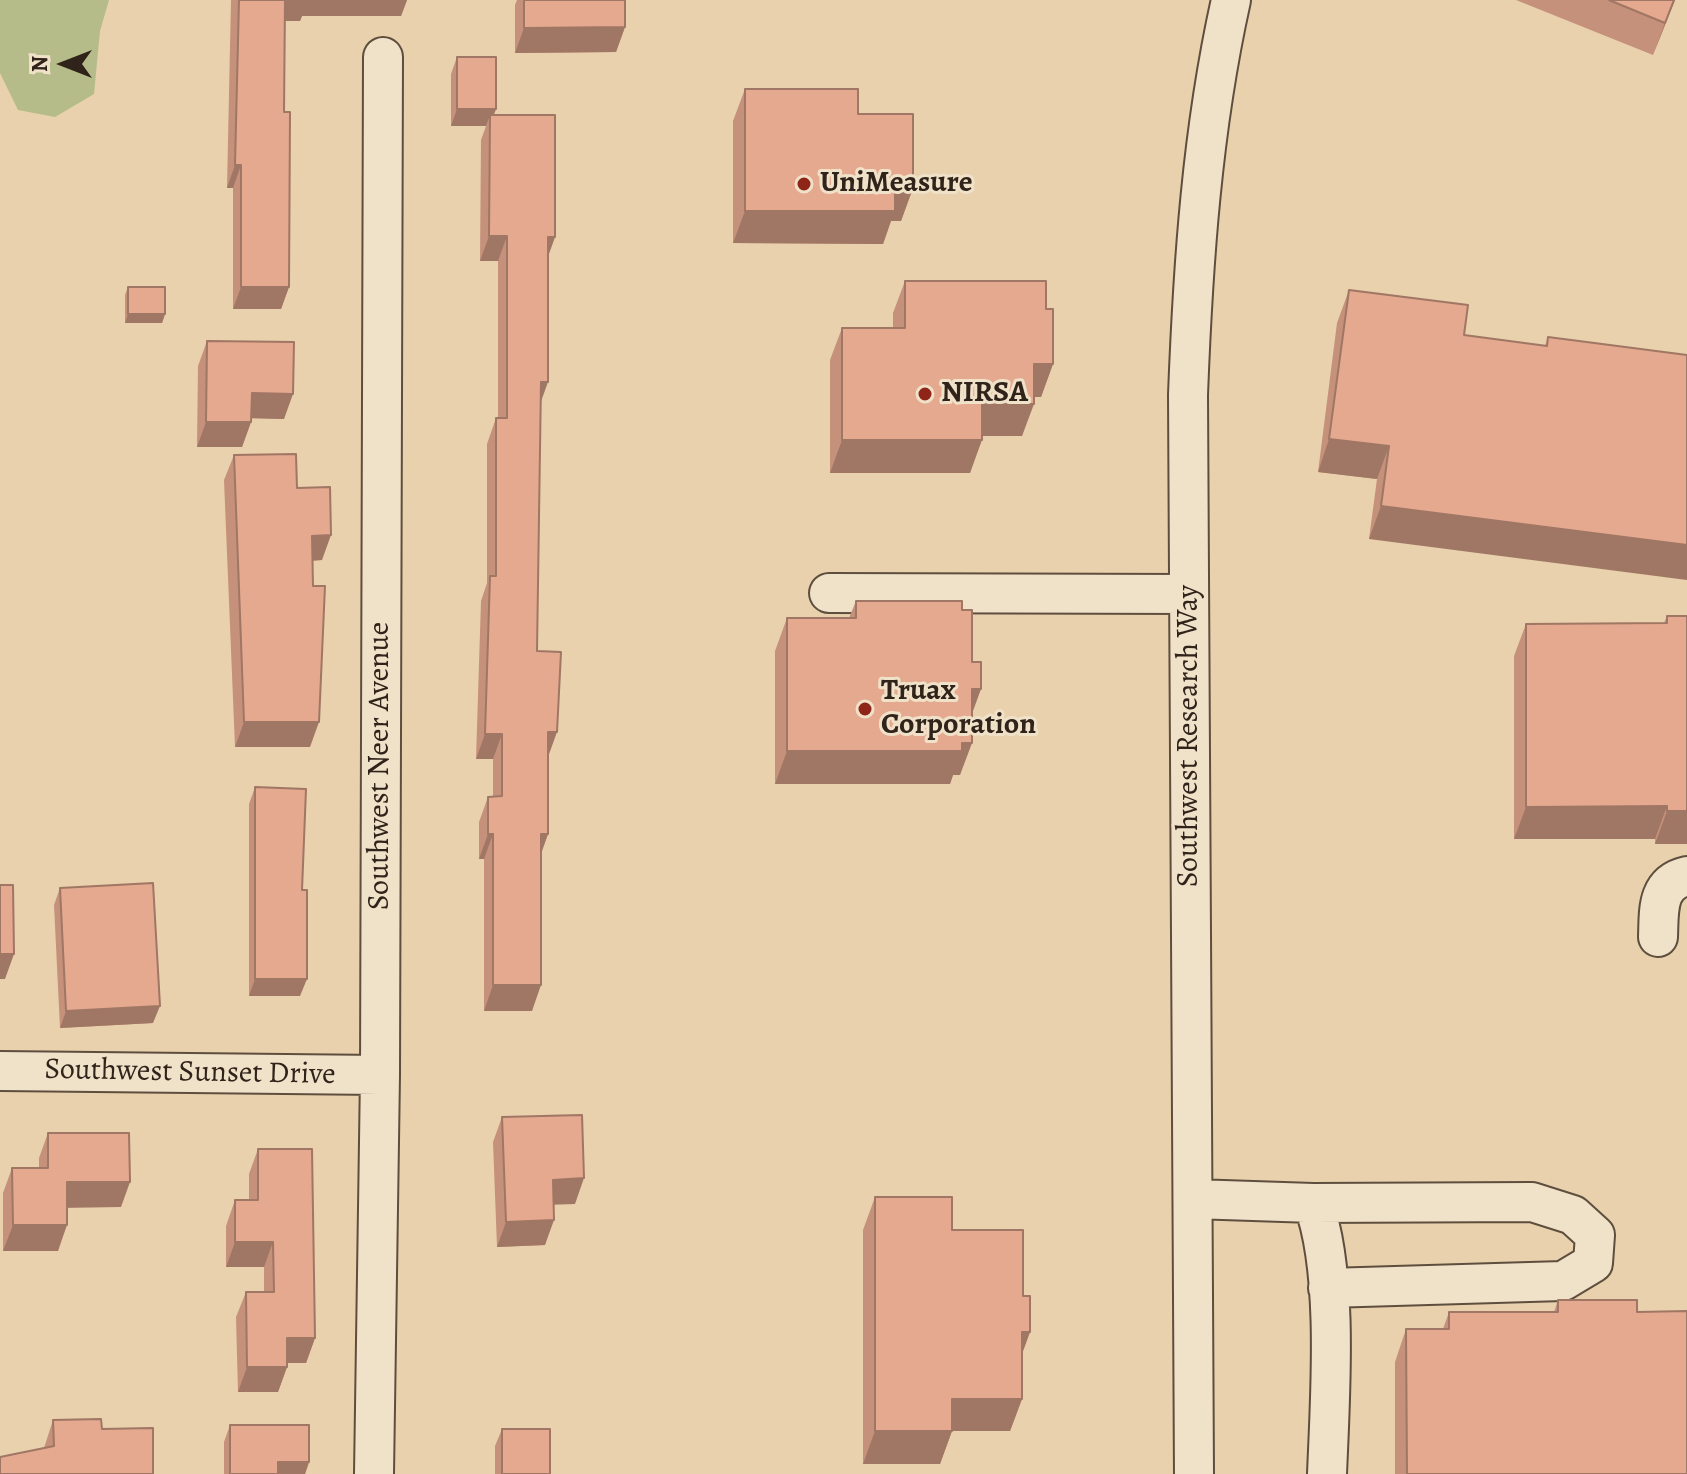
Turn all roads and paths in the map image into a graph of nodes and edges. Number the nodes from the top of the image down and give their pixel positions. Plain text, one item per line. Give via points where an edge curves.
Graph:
1 (1231, 0) edge
2 (383, 57) dead end
3 (829, 593) dead end
4 (1189, 594) junction
5 (1687, 876) edge
6 (1658, 937) dead end
7 (0, 1071) edge
8 (380, 1075) junction
9 (1193, 1199) junction
10 (1313, 1203) junction
11 (1328, 1288) junction
12 (374, 1474) edge
13 (1194, 1474) edge
14 (1327, 1474) edge

1 - 4 street, Southwest Research Way via 1204,159 1193,276
2 - 8 street, Southwest Neer Avenue
3 - 4 street
4 - 9 street, Southwest Research Way
5 - 6 street via 1667,886 1660,898
7 - 8 street, Southwest Sunset Drive
8 - 12 street, Southwest Neer Avenue
9 - 10 street
9 - 13 street, Southwest Research Way
10 - 11 street via 1325,1235
10 - 11 street via 1532,1202 1573,1215 1595,1235 1593,1263 1563,1281
11 - 14 street

